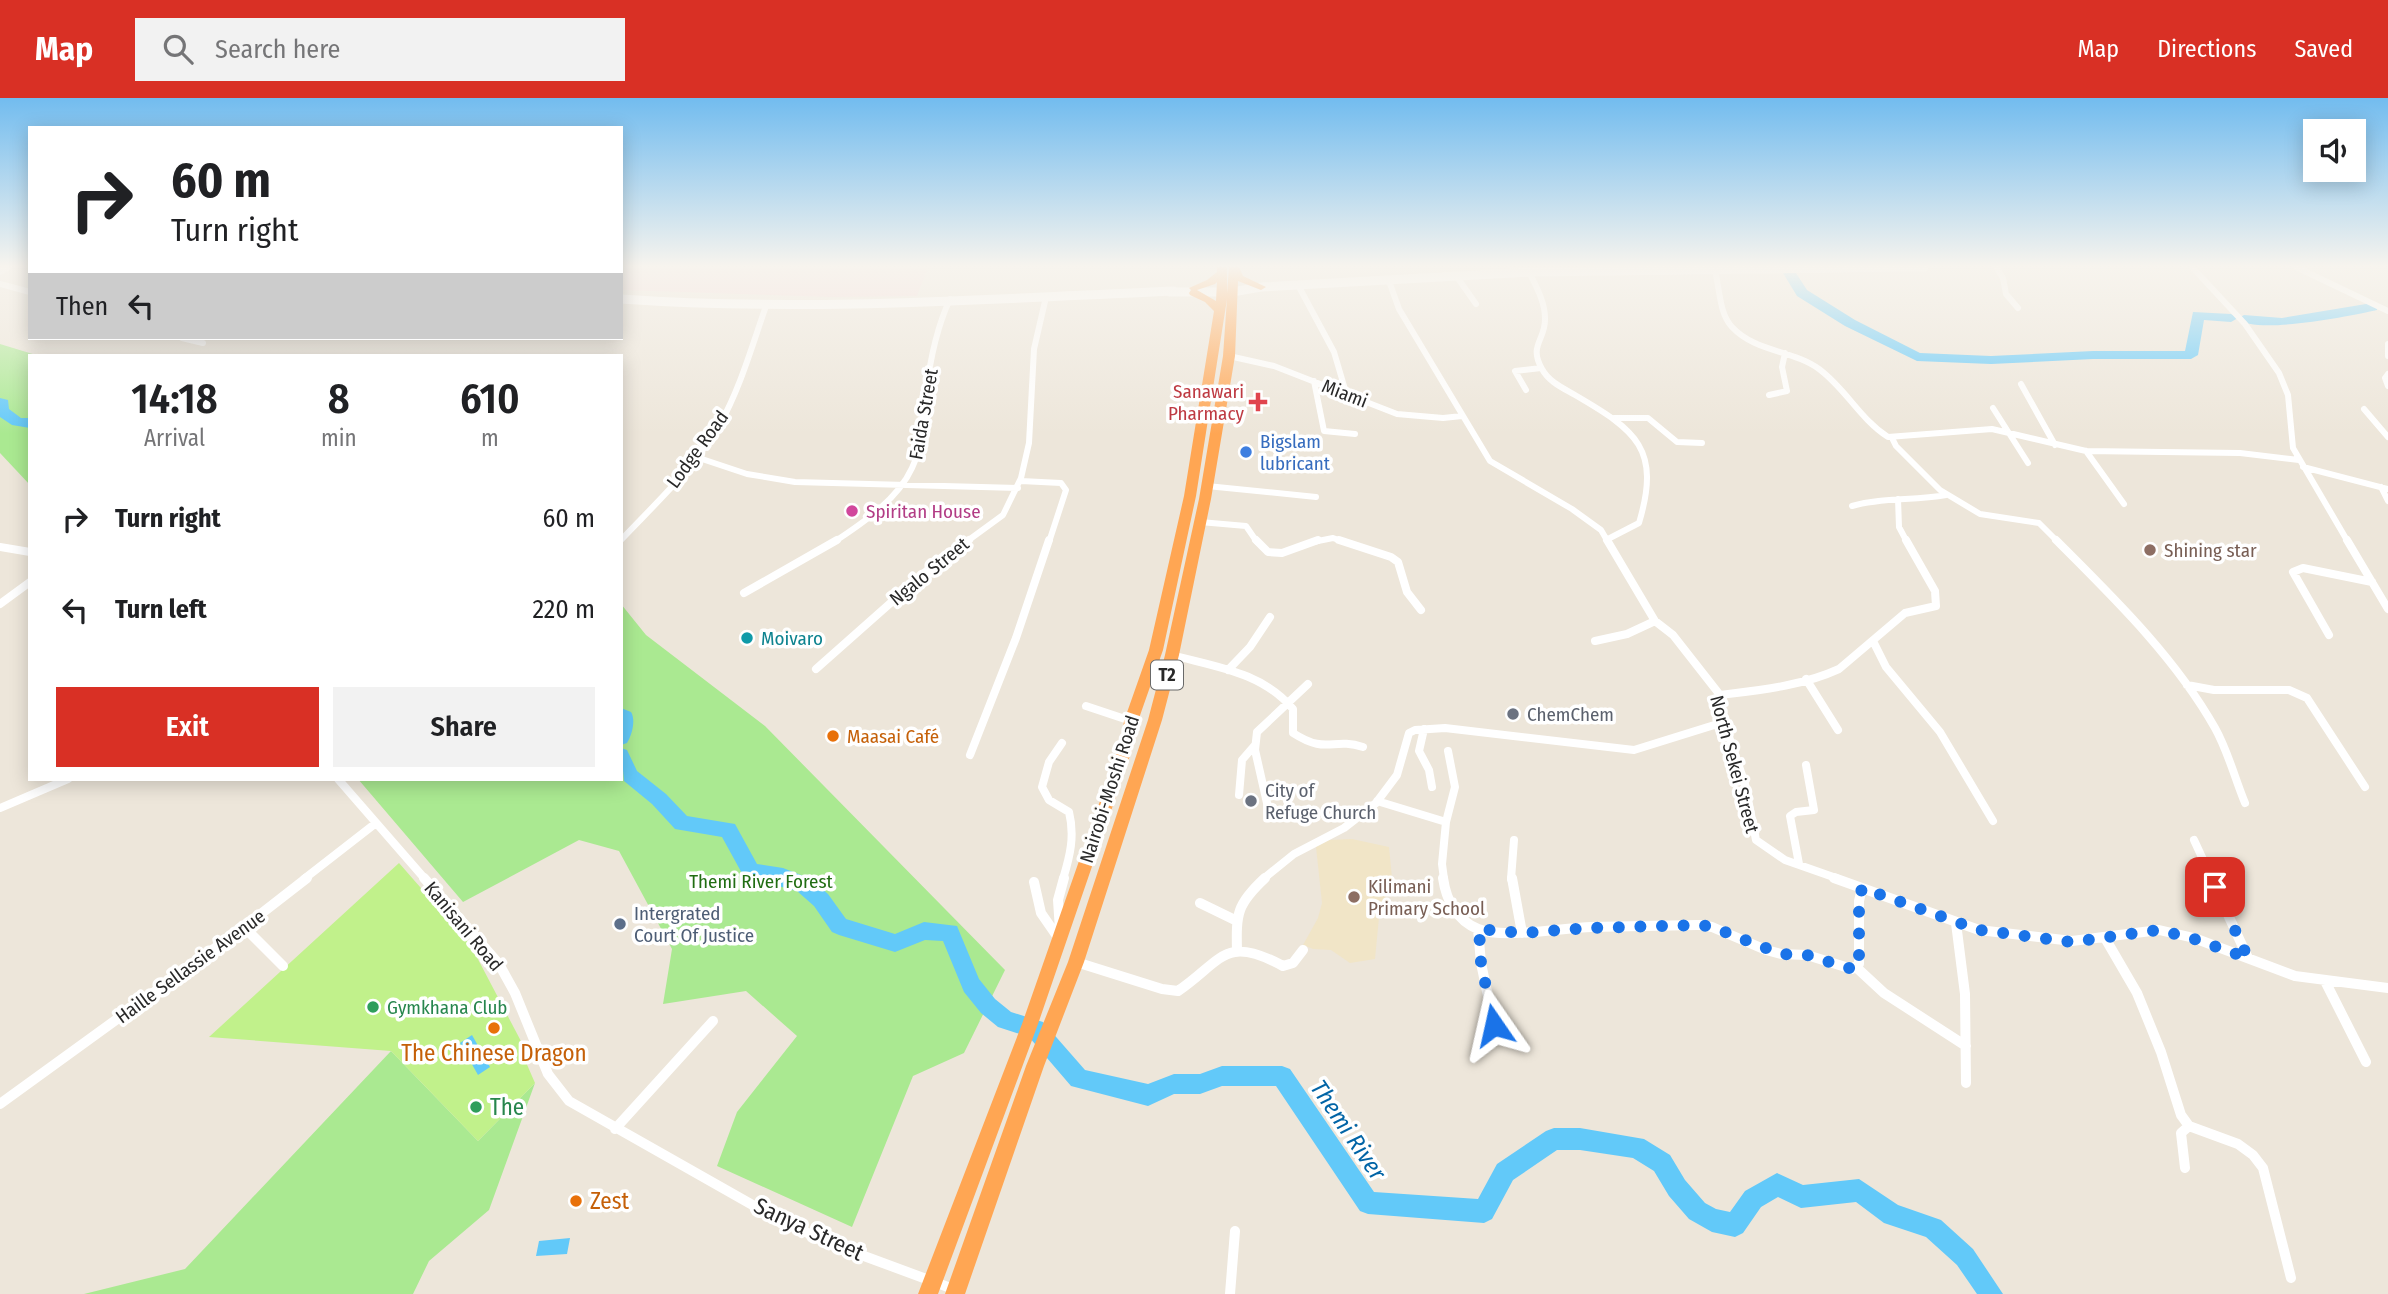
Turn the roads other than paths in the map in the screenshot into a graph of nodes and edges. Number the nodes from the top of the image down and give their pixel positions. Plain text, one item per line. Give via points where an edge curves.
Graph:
1 (760, 323) edge
2 (944, 323) edge
3 (1039, 323) edge
4 (1222, 323) edge
5 (1228, 323) edge
6 (1317, 323) edge
7 (1407, 323) edge
8 (1546, 323) edge
9 (1730, 323) edge
10 (2243, 323) edge
11 (190, 340) edge
12 (203, 343) dead end
13 (2388, 344) edge
14 (1785, 353) junction
15 (1229, 356) junction
16 (2388, 356) edge
17 (1541, 368) junction
18 (2388, 374) edge
19 (1314, 381) junction
20 (2021, 384) dead end
21 (2388, 386) edge
22 (1526, 390) dead end
23 (1769, 395) dead end
24 (1347, 396) junction
25 (1993, 408) dead end
26 (2364, 409) dead end
27 (1462, 416) junction
28 (1614, 418) junction
29 (2009, 432) junction
30 (1355, 434) dead end
31 (2388, 437) edge
32 (1892, 438) junction
33 (1702, 443) dead end
34 (2055, 445) junction
35 (2086, 451) junction
36 (696, 457) junction
37 (2028, 463) dead end
38 (2301, 464) junction
39 (1020, 484) junction
40 (901, 485) junction
41 (1207, 486) junction
42 (2384, 488) edge
43 (1946, 495) junction
44 (1316, 497) dead end
45 (1898, 499) junction
46 (2388, 500) edge
47 (2124, 504) dead end
48 (1852, 506) dead end
49 (1200, 522) junction
50 (623, 538) edge
51 (1608, 539) junction
52 (0, 547) edge
53 (28, 552) edge
54 (2372, 582) junction
55 (28, 583) edge
56 (744, 593) dead end
57 (0, 604) edge
58 (2388, 609) edge
59 (1421, 610) dead end
60 (1269, 617) dead end
61 (1655, 621) junction
62 (2329, 635) dead end
63 (1595, 641) dead end
64 (1873, 642) junction
65 (1172, 655) junction
66 (816, 669) dead end
67 (1228, 670) junction
68 (1806, 680) junction
69 (1308, 684) dead end
70 (2187, 685) junction
71 (1720, 695) junction
72 (1288, 701) junction
73 (1086, 706) dead end
74 (1131, 721) junction
75 (1724, 722) junction
76 (1424, 729) junction
77 (1838, 730) dead end
78 (1062, 743) dead end
79 (1255, 745) junction
80 (1363, 747) dead end
81 (1448, 751) dead end
82 (970, 755) dead end
83 (1806, 765) dead end
84 (63, 781) edge
85 (340, 781) edge
86 (1432, 786) dead end
87 (2365, 786) dead end
88 (1239, 795) dead end
89 (1377, 801) junction
90 (1267, 803) dead end
91 (2245, 803) dead end
92 (0, 808) edge
93 (1993, 821) dead end
94 (1446, 822) junction
95 (376, 823) junction
96 (1514, 840) dead end
97 (2194, 840) dead end
98 (1798, 864) junction
99 (1034, 882) dead end
100 (1862, 888) junction
101 (1199, 903) dead end
102 (1237, 922) junction
103 (1956, 923) junction
104 (244, 927) junction
105 (1479, 929) junction
106 (1522, 933) junction
107 (1060, 936) junction
108 (2105, 939) junction
109 (1303, 950) dead end
110 (1237, 951) junction
111 (2248, 958) junction
112 (1076, 962) junction
113 (283, 966) dead end
114 (1857, 968) junction
115 (2325, 981) junction
116 (2388, 988) edge
117 (713, 1021) dead end
118 (1494, 1025) dead end
119 (1966, 1046) junction
120 (2366, 1062) dead end
121 (1966, 1083) dead end
122 (0, 1104) edge
123 (2189, 1126) junction
124 (614, 1129) junction
125 (668, 1155) joint
126 (2185, 1168) dead end
127 (1235, 1231) dead end
128 (2291, 1278) dead end
129 (931, 1287) edge
130 (955, 1292) edge
131 (1230, 1294) edge

1 - 36 street, Lodge Road via 728,409
2 - 40 street, Faida Street via 928,382 918,458
3 - 39 street, Ngalo Street via 1032,366 1031,439
4 - 74 highway, Nairobi-Moshi Road / T2 via 1156,650
5 - 15 highway, Nairobi-Moshi Road / T2
6 - 24 street via 1337,356
7 - 27 street, North Sekei Street
8 - 17 street via 1534,346
9 - 14 street via 1749,339
10 - 38 street via 2279,375 2288,397 2289,434
11 - 12 street
13 - 16 street
14 - 23 street via 1782,367 1787,391
14 - 32 street via 1818,368 1868,422
15 - 19 street, Miami
15 - 41 highway, Nairobi-Moshi Road / T2
17 - 22 street via 1515,371
17 - 28 street via 1555,384
18 - 21 street
19 - 24 street, Miami
19 - 30 street via 1323,429
20 - 34 street
24 - 27 street, Miami via 1397,414
25 - 29 street
26 - 31 street
27 - 51 street, North Sekei Street via 1490,461 1572,509
28 - 33 street via 1648,418 1677,442
28 - 51 street via 1647,454 1650,471 1639,523
29 - 32 street via 1982,428
29 - 34 street
29 - 37 street
32 - 43 street
34 - 35 street
35 - 38 street via 2240,453
35 - 47 street
36 - 40 street via 747,474 795,482
36 - 50 street, Lodge Road
38 - 42 street
38 - 54 street
39 - 40 street
39 - 66 street, Ngalo Street via 1003,515 930,568
39 - 82 street via 1061,483 1066,490
40 - 56 street, Faida Street via 826,548
41 - 44 street
41 - 49 highway, Nairobi-Moshi Road / T2
42 - 46 street
43 - 45 street
43 - 70 street via 1985,516 2039,523 2123,607
45 - 48 street
45 - 64 street via 1899,527 1937,601 1929,610 1905,613
49 - 59 street via 1246,526 1268,552 1333,538 1391,557 1398,562 1408,592
49 - 65 highway, Nairobi-Moshi Road / T2
51 - 61 street, North Sekei Street
52 - 53 street
54 - 58 street
54 - 62 street via 2303,568 2293,572
55 - 57 street
60 - 67 street
61 - 63 street
61 - 71 street, North Sekei Street via 1688,650
64 - 68 street via 1839,669
64 - 93 street via 1886,667 1940,732
65 - 67 street
65 - 112 highway, Nairobi-Moshi Road / T2
67 - 72 street via 1264,683
68 - 71 street
68 - 77 street
69 - 72 street
70 - 87 street via 2301,693
70 - 91 street via 2217,732
71 - 75 street, North Sekei Street
72 - 79 street via 1261,726
72 - 80 street via 1293,709 1291,730 1297,736 1329,748 1347,742
73 - 74 street
74 - 107 highway, Nairobi-Moshi Road / T2
75 - 76 street via 1634,750
75 - 98 street, North Sekei Street via 1745,783 1756,840 1775,855
76 - 86 street via 1419,751
76 - 89 street via 1409,733 1402,766
78 - 107 street via 1047,765 1043,790 1047,799 1069,812 1075,833 1056,909
79 - 88 street via 1242,760
79 - 90 street
81 - 94 street via 1455,787
83 - 98 street via 1814,807 1790,816
84 - 92 street
85 - 95 street, Kanisani Road
89 - 94 street
89 - 102 street via 1348,826 1300,850 1269,876 1242,903
94 - 105 street via 1445,893 1455,912
95 - 104 street, Haille Sellassie Avenue
95 - 124 street, Kanisani Road via 499,964 548,1074 569,1101
96 - 106 street via 1511,886
97 - 111 street
98 - 100 street, North Sekei Street
99 - 107 street via 1046,925
100 - 103 street, North Sekei Street
100 - 114 street
101 - 102 street
102 - 110 street
103 - 108 street, North Sekei Street via 2031,938
103 - 119 street
104 - 113 street
104 - 122 street, Haille Sellassie Avenue
105 - 106 street
105 - 118 street
106 - 114 street via 1700,925 1781,954 1807,955
107 - 129 highway, Nairobi-Moshi Road / T2
108 - 111 street, North Sekei Street via 2159,930
108 - 123 street via 2137,993
109 - 110 street via 1293,963 1283,966 1259,952
110 - 112 street via 1219,957 1178,990
111 - 115 street, North Sekei Street via 2280,972
112 - 130 highway, Nairobi-Moshi Road / T2
114 - 119 street via 1884,993
115 - 116 street, North Sekei Street
115 - 120 street
117 - 124 street
119 - 121 street
123 - 126 street via 2181,1133
123 - 128 street via 2238,1144 2263,1168
124 - 125 street, Kanisani Road
125 - 129 street, Sanya Street via 809,1235
127 - 131 street
129 - 130 street, Sanya Street

